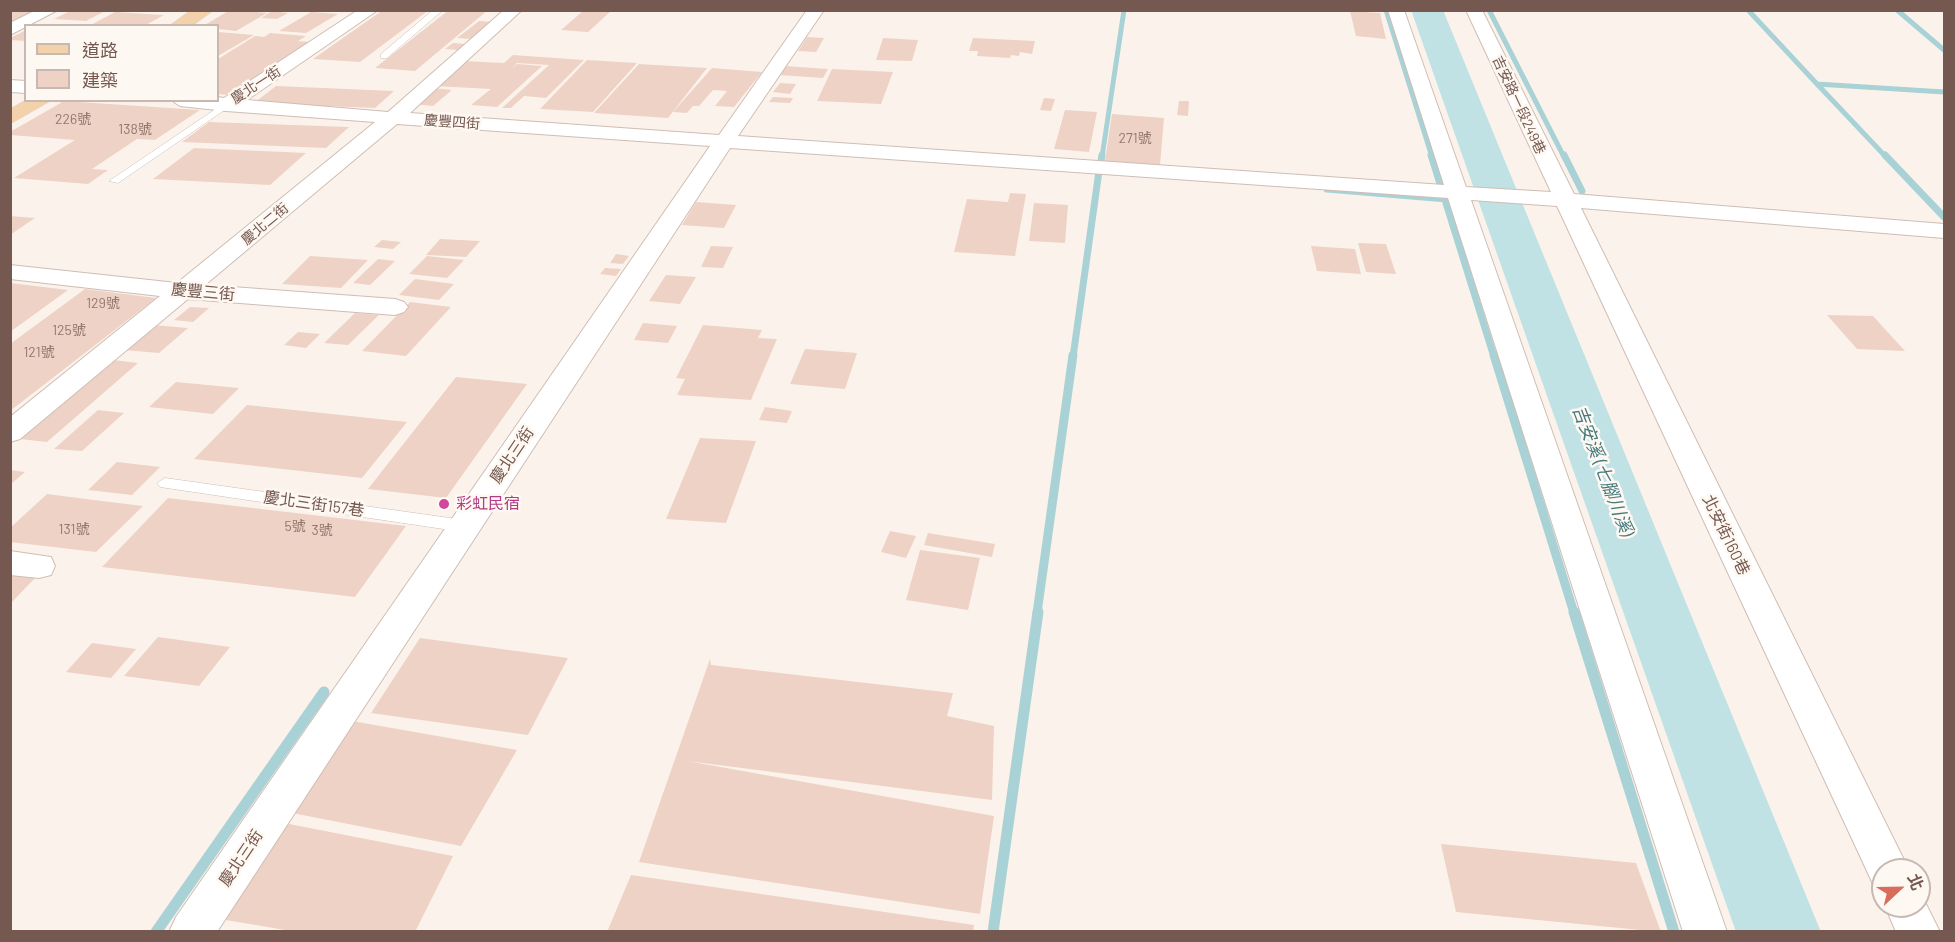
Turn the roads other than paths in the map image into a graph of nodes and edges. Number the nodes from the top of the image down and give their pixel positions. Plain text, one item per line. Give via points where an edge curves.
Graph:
1 (51, 10) edge
2 (206, 10) edge
3 (370, 10) edge
4 (439, 10) edge
5 (514, 10) edge
6 (816, 10) edge
7 (1396, 10) edge
8 (1474, 10) edge
9 (182, 24) edge
10 (10, 30) edge
11 (384, 56) dead end
12 (38, 102) edge
13 (198, 102) edge
14 (226, 105) junction
15 (10, 118) edge
16 (393, 118) junction
17 (725, 140) junction
18 (114, 181) dead end
19 (1459, 194) junction
20 (1564, 200) junction
21 (1944, 231) edge
22 (10, 272) edge
23 (185, 291) junction
24 (395, 308) dead end
25 (10, 432) edge
26 (165, 483) dead end
27 (464, 526) junction
28 (1882, 858) edge
29 (1912, 918) edge
30 (191, 932) edge
31 (1706, 932) edge
32 (1918, 932) edge

1 - 10 street
2 - 9 main road
3 - 14 street, 慶北一街
4 - 11 lane
5 - 16 street, 慶北二街
6 - 17 street, 慶北三街
7 - 19 street
8 - 20 street, 吉安路一段249巷
12 - 15 main road
13 - 14 street, 慶豐四街
14 - 16 street, 慶豐四街
14 - 18 lane, 慶北一街
16 - 17 street, 慶豐四街
16 - 23 street, 慶北二街
17 - 19 street, 慶豐四街
17 - 27 street, 慶北三街
19 - 20 street, 慶豐四街
19 - 31 street
20 - 21 street, 慶豐四街
20 - 28 street, 北安街160巷
22 - 23 street, 慶豐三街
23 - 24 street, 慶豐三街
23 - 25 street, 慶北二街
26 - 27 lane, 慶北三街157巷
27 - 30 street, 慶北三街
29 - 32 street

